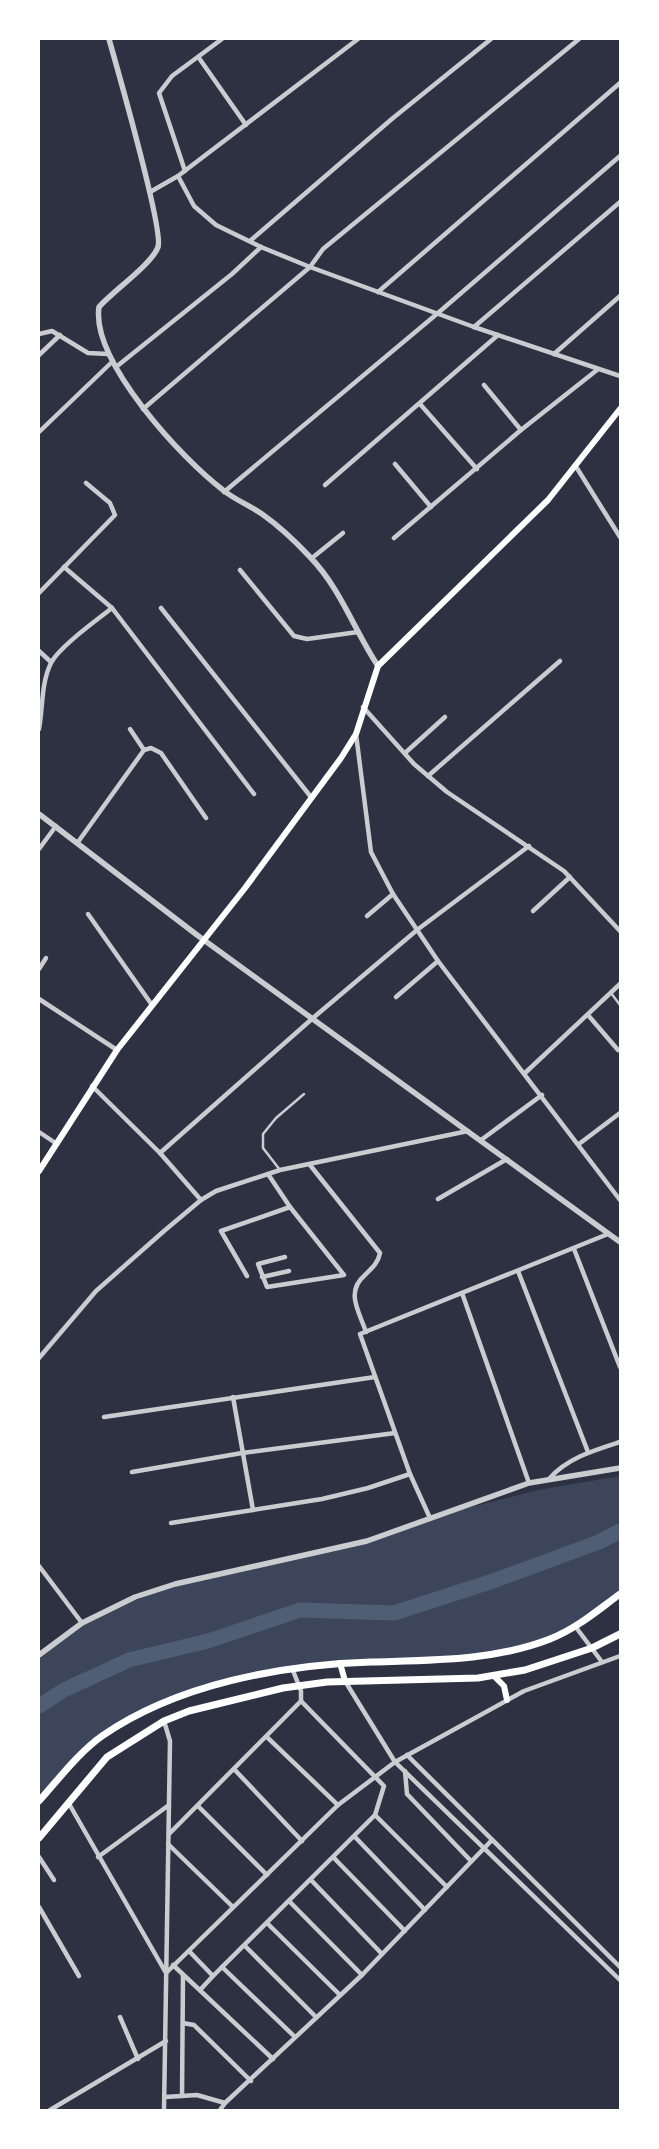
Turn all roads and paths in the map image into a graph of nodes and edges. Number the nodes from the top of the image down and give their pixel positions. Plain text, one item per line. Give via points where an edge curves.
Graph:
1 (109, 39) edge
2 (222, 39) edge
3 (358, 39) edge
4 (491, 39) edge
5 (579, 39) edge
6 (199, 58) junction
7 (620, 83) edge
8 (246, 125) junction
9 (620, 156) edge
10 (185, 171) junction
11 (178, 176) junction
12 (150, 192) junction
13 (620, 202) edge
14 (250, 241) junction
15 (262, 247) junction
16 (310, 267) junction
17 (378, 292) junction
18 (620, 296) edge
19 (438, 313) junction
20 (474, 327) junction
21 (39, 334) edge
22 (60, 334) junction
23 (498, 335) junction
24 (108, 354) junction
25 (554, 354) junction
26 (39, 355) edge
27 (112, 361) junction
28 (116, 367) junction
29 (597, 370) junction
30 (620, 376) edge
31 (484, 385) dead end
32 (420, 404) junction
33 (143, 409) junction
34 (620, 409) edge
35 (521, 430) junction
36 (39, 432) edge
37 (395, 464) dead end
38 (575, 466) junction
39 (477, 470) junction
40 (86, 483) dead end
41 (325, 485) dead end
42 (224, 492) junction
43 (431, 507) junction
44 (344, 533) dead end
45 (620, 537) edge
46 (394, 538) dead end
47 (312, 558) junction
48 (64, 567) junction
49 (240, 570) dead end
50 (39, 593) edge
51 (112, 608) junction
52 (161, 608) dead end
53 (358, 632) junction
54 (39, 651) edge
55 (560, 661) dead end
56 (51, 662) junction
57 (378, 666) junction
58 (363, 706) junction
59 (40, 717) edge
60 (445, 717) dead end
61 (39, 729) edge
62 (130, 729) dead end
63 (356, 734) junction
64 (144, 750) junction
65 (405, 754) junction
66 (428, 776) junction
67 (254, 794) dead end
68 (311, 797) junction
69 (39, 814) edge
70 (206, 818) dead end
71 (56, 826) junction
72 (78, 842) junction
73 (529, 846) junction
74 (39, 849) edge
75 (570, 877) junction
76 (393, 894) junction
77 (533, 911) dead end
78 (88, 914) dead end
79 (367, 916) dead end
80 (417, 930) junction
81 (620, 931) edge
82 (204, 939) junction
83 (46, 958) dead end
84 (438, 961) junction
85 (39, 970) edge
86 (620, 984) edge
87 (611, 993) junction
88 (396, 997) dead end
89 (39, 999) edge
90 (152, 1005) junction
91 (620, 1005) edge
92 (588, 1015) junction
93 (313, 1018) junction
94 (117, 1050) junction
95 (618, 1050) dead end
96 (525, 1073) junction
97 (92, 1086) junction
98 (304, 1094) dead end
99 (542, 1095) junction
100 (620, 1113) edge
101 (468, 1131) junction
102 (39, 1132) edge
103 (481, 1140) junction
104 (57, 1144) junction
105 (579, 1144) junction
106 (160, 1153) junction
107 (507, 1159) junction
108 (310, 1165) junction
109 (280, 1170) junction
110 (39, 1171) edge
111 (268, 1174) junction
112 (438, 1199) dead end
113 (201, 1200) junction
114 (620, 1200) edge
115 (290, 1207) junction
116 (608, 1234) junction
117 (620, 1242) edge
118 (574, 1249) junction
119 (285, 1257) dead end
120 (518, 1270) junction
121 (288, 1271) dead end
122 (247, 1276) dead end
123 (262, 1277) junction
124 (462, 1293) junction
125 (366, 1332) junction
126 (39, 1358) edge
127 (620, 1367) edge
128 (375, 1377) junction
129 (233, 1397) junction
130 (104, 1417) dead end
131 (395, 1433) junction
132 (620, 1442) edge
133 (588, 1452) junction
134 (242, 1453) junction
135 (620, 1468) edge
136 (132, 1472) dead end
137 (410, 1474) junction
138 (548, 1480) junction
139 (529, 1483) junction
140 (253, 1510) junction
141 (430, 1518) junction
142 (171, 1523) dead end
143 (39, 1566) edge
144 (620, 1594) edge
145 (82, 1622) junction
146 (575, 1626) junction
147 (620, 1634) edge
148 (592, 1648) junction
149 (39, 1655) edge
150 (620, 1656) edge
151 (602, 1662) junction
152 (340, 1663) junction
153 (292, 1668) junction
154 (494, 1676) junction
155 (345, 1681) junction
156 (299, 1686) junction
157 (507, 1700) junction
158 (301, 1701) junction
159 (164, 1721) junction
160 (267, 1737) junction
161 (407, 1755) junction
162 (395, 1762) junction
163 (234, 1768) junction
164 (404, 1770) junction
165 (374, 1777) junction
166 (39, 1801) edge
167 (68, 1802) junction
168 (169, 1805) junction
169 (338, 1805) junction
170 (198, 1806) junction
171 (376, 1815) junction
172 (169, 1834) junction
173 (355, 1837) junction
174 (39, 1838) edge
175 (492, 1840) junction
176 (302, 1841) junction
177 (168, 1844) junction
178 (485, 1847) junction
179 (39, 1857) edge
180 (98, 1857) junction
181 (334, 1858) junction
182 (471, 1861) junction
183 (267, 1874) junction
184 (54, 1880) dead end
185 (311, 1880) junction
186 (447, 1887) junction
187 (290, 1901) junction
188 (39, 1907) edge
189 (233, 1907) junction
190 (425, 1910) junction
191 (268, 1924) junction
192 (405, 1931) junction
193 (245, 1946) junction
194 (189, 1950) junction
195 (382, 1954) junction
196 (173, 1965) junction
197 (222, 1967) junction
198 (620, 1967) edge
199 (166, 1973) junction
200 (183, 1975) junction
201 (362, 1975) junction
202 (79, 1976) dead end
203 (213, 1976) junction
204 (620, 1980) edge
205 (200, 1990) junction
206 (340, 1995) junction
207 (315, 2016) junction
208 (120, 2017) dead end
209 (183, 2024) junction
210 (295, 2037) junction
211 (166, 2041) junction
212 (138, 2058) junction
213 (273, 2059) junction
214 (251, 2081) junction
215 (182, 2096) junction
216 (165, 2097) junction
217 (225, 2103) junction
218 (50, 2110) edge
219 (164, 2110) edge
220 (220, 2110) edge

1 - 12 street
2 - 6 street
3 - 8 street
4 - 14 street
5 - 16 street via 323,249
6 - 8 street
6 - 10 street via 172,76 159,93
7 - 17 street
8 - 10 street
9 - 19 street
10 - 11 street
11 - 12 street
11 - 14 street via 194,206 216,225
12 - 24 street via 160,240 158,249 99,307 99,327
13 - 20 street
14 - 15 street
15 - 16 street
15 - 28 street
16 - 17 street
16 - 33 street
17 - 19 street
18 - 25 street
19 - 20 street
19 - 42 street
20 - 23 street
21 - 22 street via 52,331
22 - 24 street via 88,353
22 - 26 street
23 - 25 street
23 - 32 street
24 - 27 street
25 - 29 street
27 - 28 street
27 - 36 street
28 - 33 street
29 - 30 street
29 - 35 street
31 - 35 street
32 - 39 street
32 - 41 street
33 - 42 street
34 - 38 main road
35 - 39 street
37 - 43 street
38 - 45 street
38 - 57 main road via 548,500
39 - 43 street
40 - 48 street via 110,503 115,515
42 - 47 street via 262,514
43 - 46 street
44 - 47 street
47 - 53 street via 335,588
48 - 50 street
48 - 51 street
49 - 53 street via 294,636 307,639
51 - 56 street
51 - 67 street
52 - 68 street
53 - 57 street
54 - 56 street
55 - 66 street
56 - 59 street
57 - 58 main road
58 - 63 main road
58 - 65 street
59 - 61 street
60 - 65 street
62 - 64 street
63 - 68 main road
63 - 76 street via 371,852
64 - 70 street via 151,748 161,753
64 - 72 street
65 - 66 street
66 - 73 street
68 - 82 main road
69 - 71 street
71 - 72 street
71 - 74 street
72 - 82 street
73 - 75 street
73 - 80 street
75 - 77 street
75 - 81 street
76 - 79 street
76 - 80 street
78 - 90 street
80 - 84 street
80 - 93 street
82 - 90 main road
82 - 93 street
83 - 85 street
84 - 88 street
84 - 96 street
86 - 87 street
87 - 91 lane
87 - 92 street
89 - 94 street
90 - 94 main road
92 - 95 street
92 - 96 street
93 - 101 street
93 - 106 street
94 - 97 main road
96 - 99 street
97 - 104 main road
97 - 106 street
98 - 109 lane via 262,1134 263,1148
99 - 103 street
99 - 105 street
100 - 105 street
101 - 103 street
101 - 108 street
102 - 104 street
103 - 107 street
104 - 110 main road
105 - 114 street
106 - 113 street
107 - 112 street
107 - 116 street
108 - 109 street
108 - 125 street via 380,1253 377,1263 354,1289
109 - 111 street
111 - 113 street via 216,1191
111 - 115 street
113 - 126 street via 96,1291
115 - 122 street via 221,1231
115 - 123 street via 344,1275 272,1287 267,1287
116 - 117 street
116 - 118 street
118 - 120 street
118 - 127 street
119 - 123 street via 258,1264
120 - 124 street
120 - 133 street
121 - 123 street
124 - 125 street
124 - 139 street
125 - 128 street via 360,1334
128 - 129 street
128 - 131 street
129 - 130 street
129 - 134 street
131 - 134 street
131 - 137 street
132 - 133 street
133 - 138 street via 560,1468
134 - 136 street
134 - 140 street
135 - 138 street
137 - 140 street via 359,1490
137 - 141 street
138 - 139 street
139 - 141 street
140 - 142 street
141 - 145 street via 366,1541 175,1584 135,1597
143 - 145 street
144 - 146 main road
145 - 149 street
146 - 148 street
146 - 152 main road via 550,1639 510,1651 460,1659
147 - 148 main road
148 - 151 street
148 - 154 main road via 525,1670
150 - 151 street
151 - 157 street
152 - 153 main road
152 - 155 main road
153 - 156 street
153 - 166 main road via 187,1693 135,1716 100,1737
154 - 155 main road
154 - 157 main road via 504,1686
155 - 156 main road
155 - 162 street
156 - 158 street
156 - 159 main road via 189,1711
157 - 161 street
158 - 160 street
158 - 165 street
159 - 167 main road via 107,1757
159 - 168 street via 170,1742
160 - 163 street
160 - 169 street
161 - 162 street
161 - 175 street
162 - 164 street
162 - 165 street
163 - 170 street
163 - 176 street
164 - 178 street
164 - 182 street via 407,1794
165 - 169 street
165 - 171 street via 384,1786
167 - 174 main road
167 - 180 street
168 - 172 street
168 - 180 street
169 - 176 street
170 - 172 street
170 - 183 street
171 - 173 street
171 - 186 street
172 - 177 street
173 - 181 street
173 - 190 street
175 - 178 street
175 - 198 street
176 - 183 street
177 - 189 street
177 - 199 street
178 - 182 street
178 - 204 street
179 - 184 street
180 - 199 street
181 - 185 street
181 - 192 street
182 - 186 street
183 - 189 street
185 - 187 street
185 - 195 street
186 - 190 street
187 - 191 street
187 - 201 street
188 - 202 street
189 - 194 street
190 - 192 street
191 - 193 street
191 - 206 street
192 - 195 street
193 - 197 street
193 - 207 street
194 - 196 street
194 - 203 street
195 - 201 street
196 - 199 street
196 - 200 street
197 - 203 street
197 - 210 street
199 - 211 street
200 - 205 street
200 - 209 street
201 - 206 street
203 - 205 street
205 - 213 street
206 - 207 street
207 - 210 street
208 - 212 street
209 - 214 street via 194,2025
209 - 215 street
210 - 213 street
211 - 212 street
211 - 216 street
212 - 218 street
213 - 214 street
214 - 217 street
215 - 216 street
215 - 217 street via 197,2095
216 - 219 street
217 - 220 street

